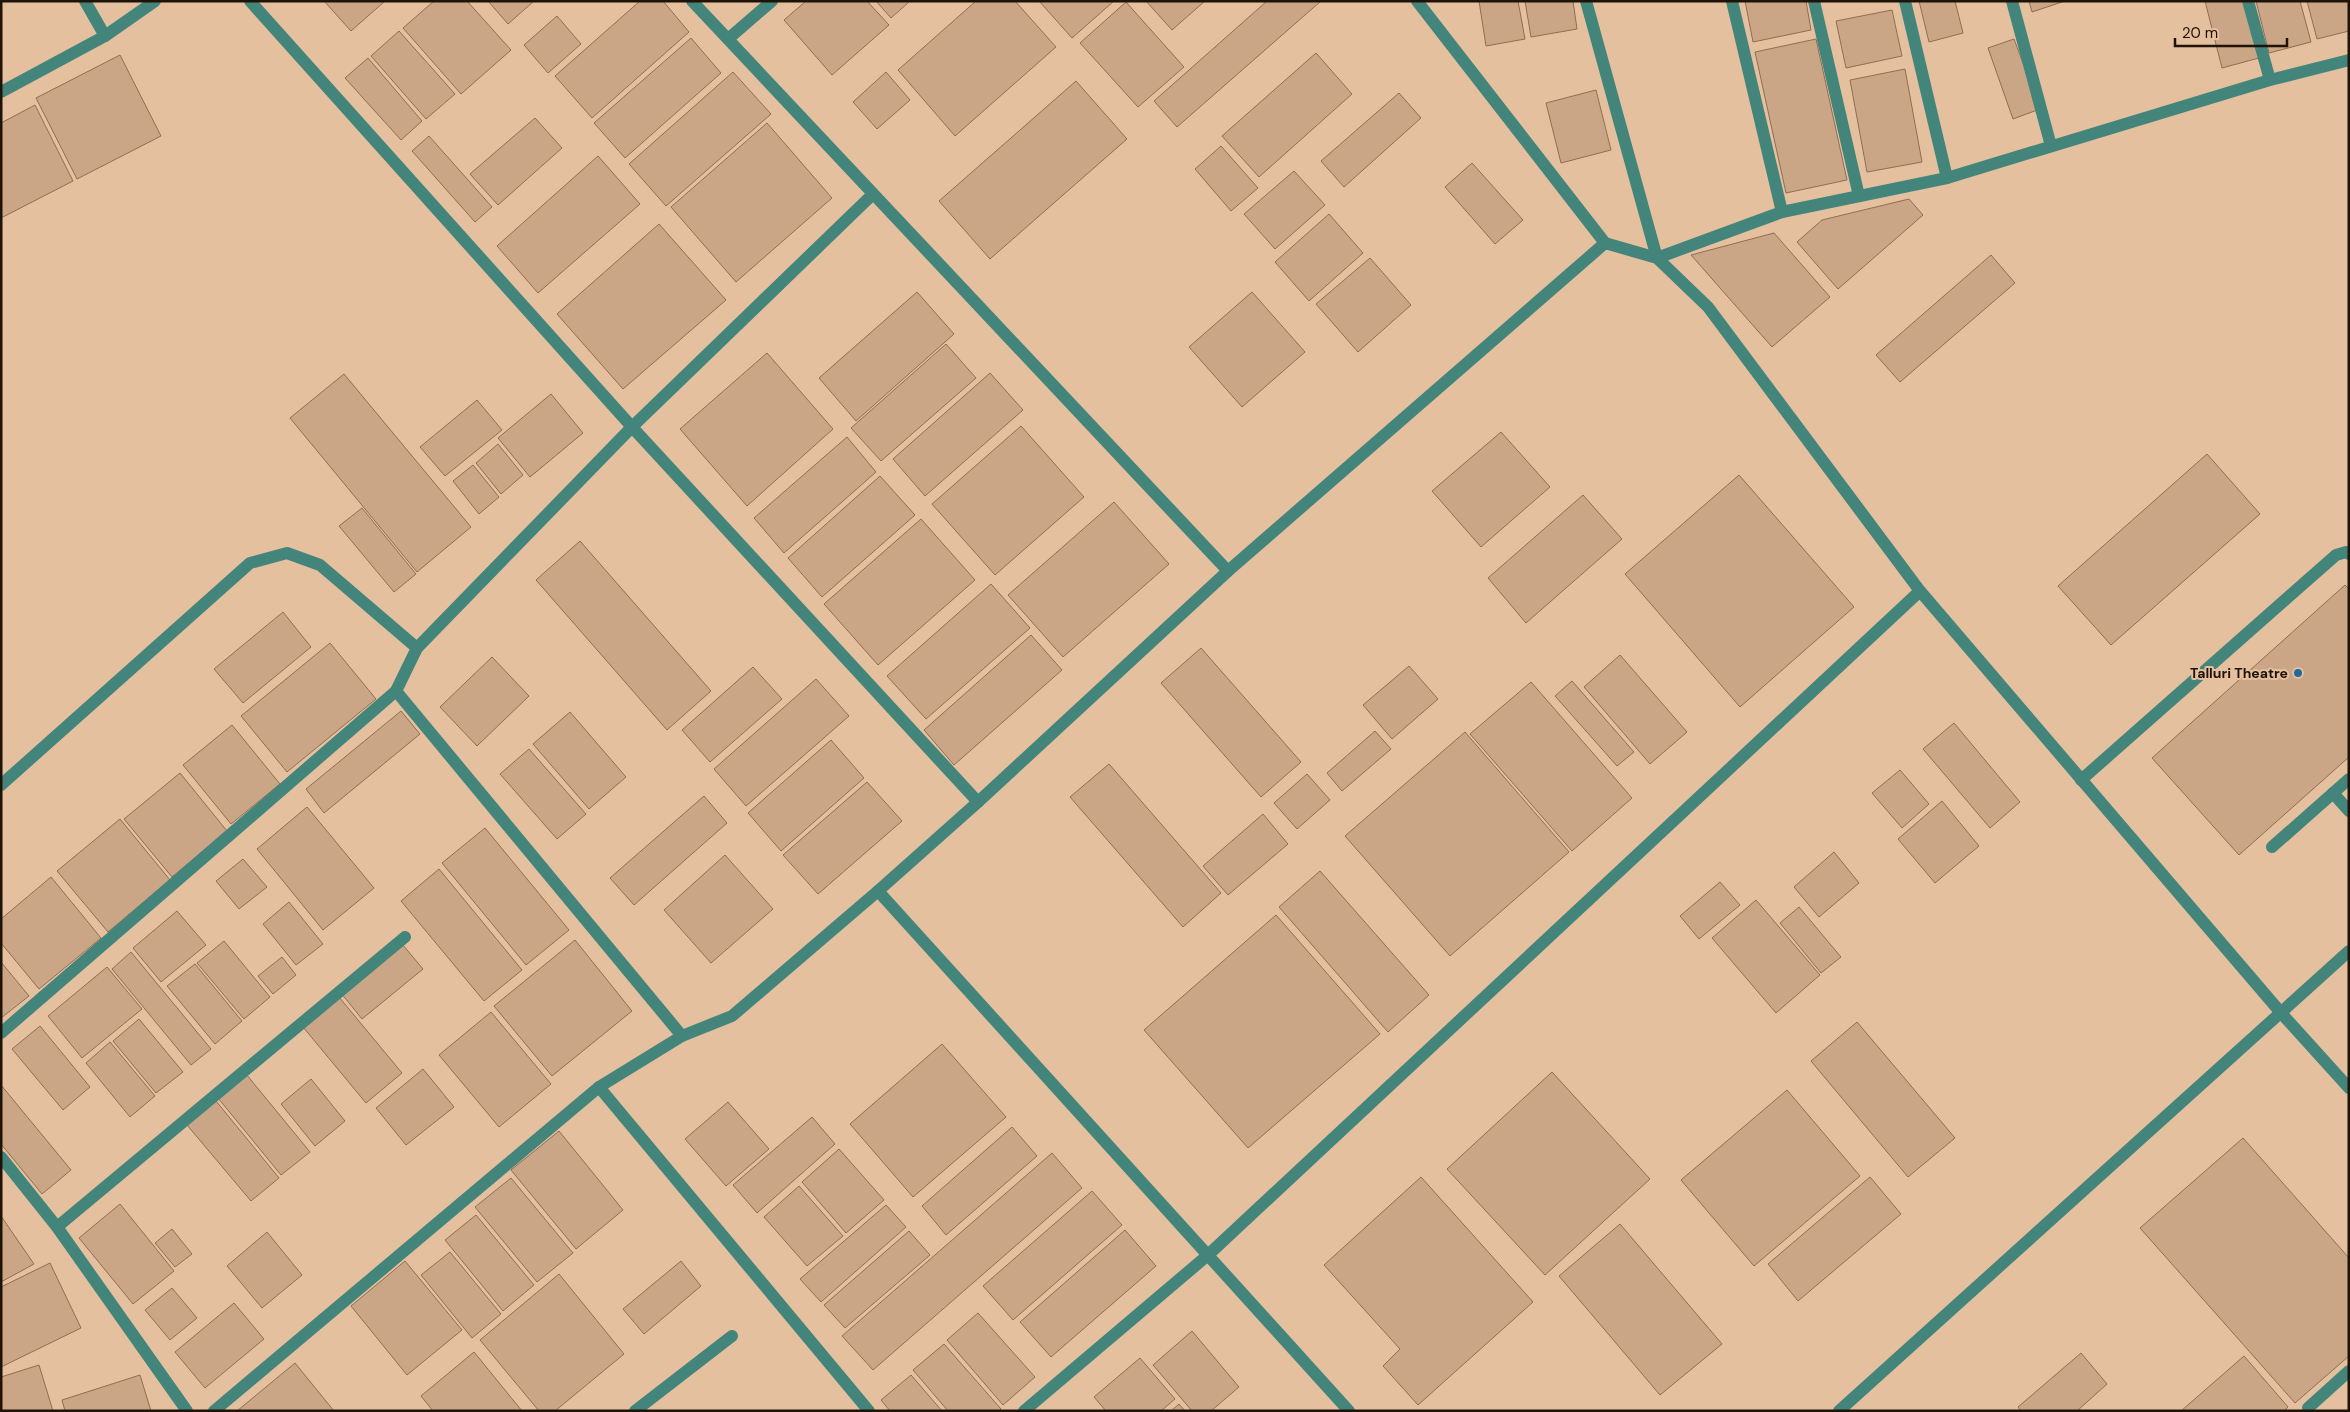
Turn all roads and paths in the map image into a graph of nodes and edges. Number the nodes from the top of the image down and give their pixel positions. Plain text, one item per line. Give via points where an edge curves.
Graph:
1 (85, 1) edge
2 (155, 1) edge
3 (250, 1) edge
4 (692, 1) edge
5 (772, 1) edge
6 (1417, 1) edge
7 (1586, 1) edge
8 (1732, 1) edge
9 (1814, 1) edge
10 (1905, 1) edge
11 (2012, 1) edge
12 (2248, 1) edge
13 (106, 36) junction
14 (728, 39) junction
15 (2349, 60) edge
16 (2270, 80) junction
17 (1, 92) edge
18 (2051, 146) junction
19 (1947, 178) junction
20 (873, 194) junction
21 (1859, 196) junction
22 (1782, 212) junction
23 (1605, 243) junction
24 (1657, 258) junction
25 (632, 428) junction
26 (2349, 554) edge
27 (1228, 571) junction
28 (1920, 591) junction
29 (417, 648) junction
30 (396, 691) junction
31 (2349, 779) edge
32 (2081, 780) junction
33 (1, 784) edge
34 (2333, 793) junction
35 (978, 802) junction
36 (2349, 811) edge
37 (2272, 846) dead end
38 (878, 891) junction
39 (405, 937) dead end
40 (2349, 951) edge
41 (2282, 1014) junction
42 (1, 1033) edge
43 (682, 1036) junction
44 (599, 1087) junction
45 (2349, 1088) edge
46 (1, 1157) edge
47 (57, 1227) junction
48 (1208, 1255) junction
49 (732, 1336) dead end
50 (2349, 1371) edge
51 (2308, 1408) dead end
52 (187, 1411) edge
53 (214, 1411) edge
54 (635, 1411) edge
55 (869, 1411) edge
56 (1024, 1411) edge
57 (1349, 1411) edge
58 (1839, 1411) edge

1 - 13 street
2 - 13 street
3 - 25 street
4 - 14 street
5 - 14 street
6 - 23 street
7 - 24 street
8 - 22 street
9 - 21 street
10 - 19 street
11 - 18 street
12 - 16 street
13 - 17 street
14 - 20 street
15 - 16 street
16 - 18 street
18 - 19 street
19 - 21 street
20 - 25 street
20 - 27 street
21 - 22 street
22 - 24 street
23 - 24 street
23 - 27 street
24 - 28 street via 1708,307
25 - 29 street
25 - 35 street
26 - 32 street via 2336,555
27 - 35 street
28 - 32 street
28 - 48 street
29 - 30 street
29 - 33 street via 320,565 287,553 250,563
30 - 42 street
30 - 43 street
31 - 34 street
32 - 41 street
34 - 36 street
34 - 37 street
35 - 38 street
38 - 43 street via 732,1016
38 - 48 street
39 - 47 street
40 - 41 street
41 - 45 street
41 - 58 street
43 - 44 street
44 - 53 street
44 - 55 street
46 - 47 street
47 - 52 street
48 - 56 street
48 - 57 street
49 - 54 street
50 - 51 street

